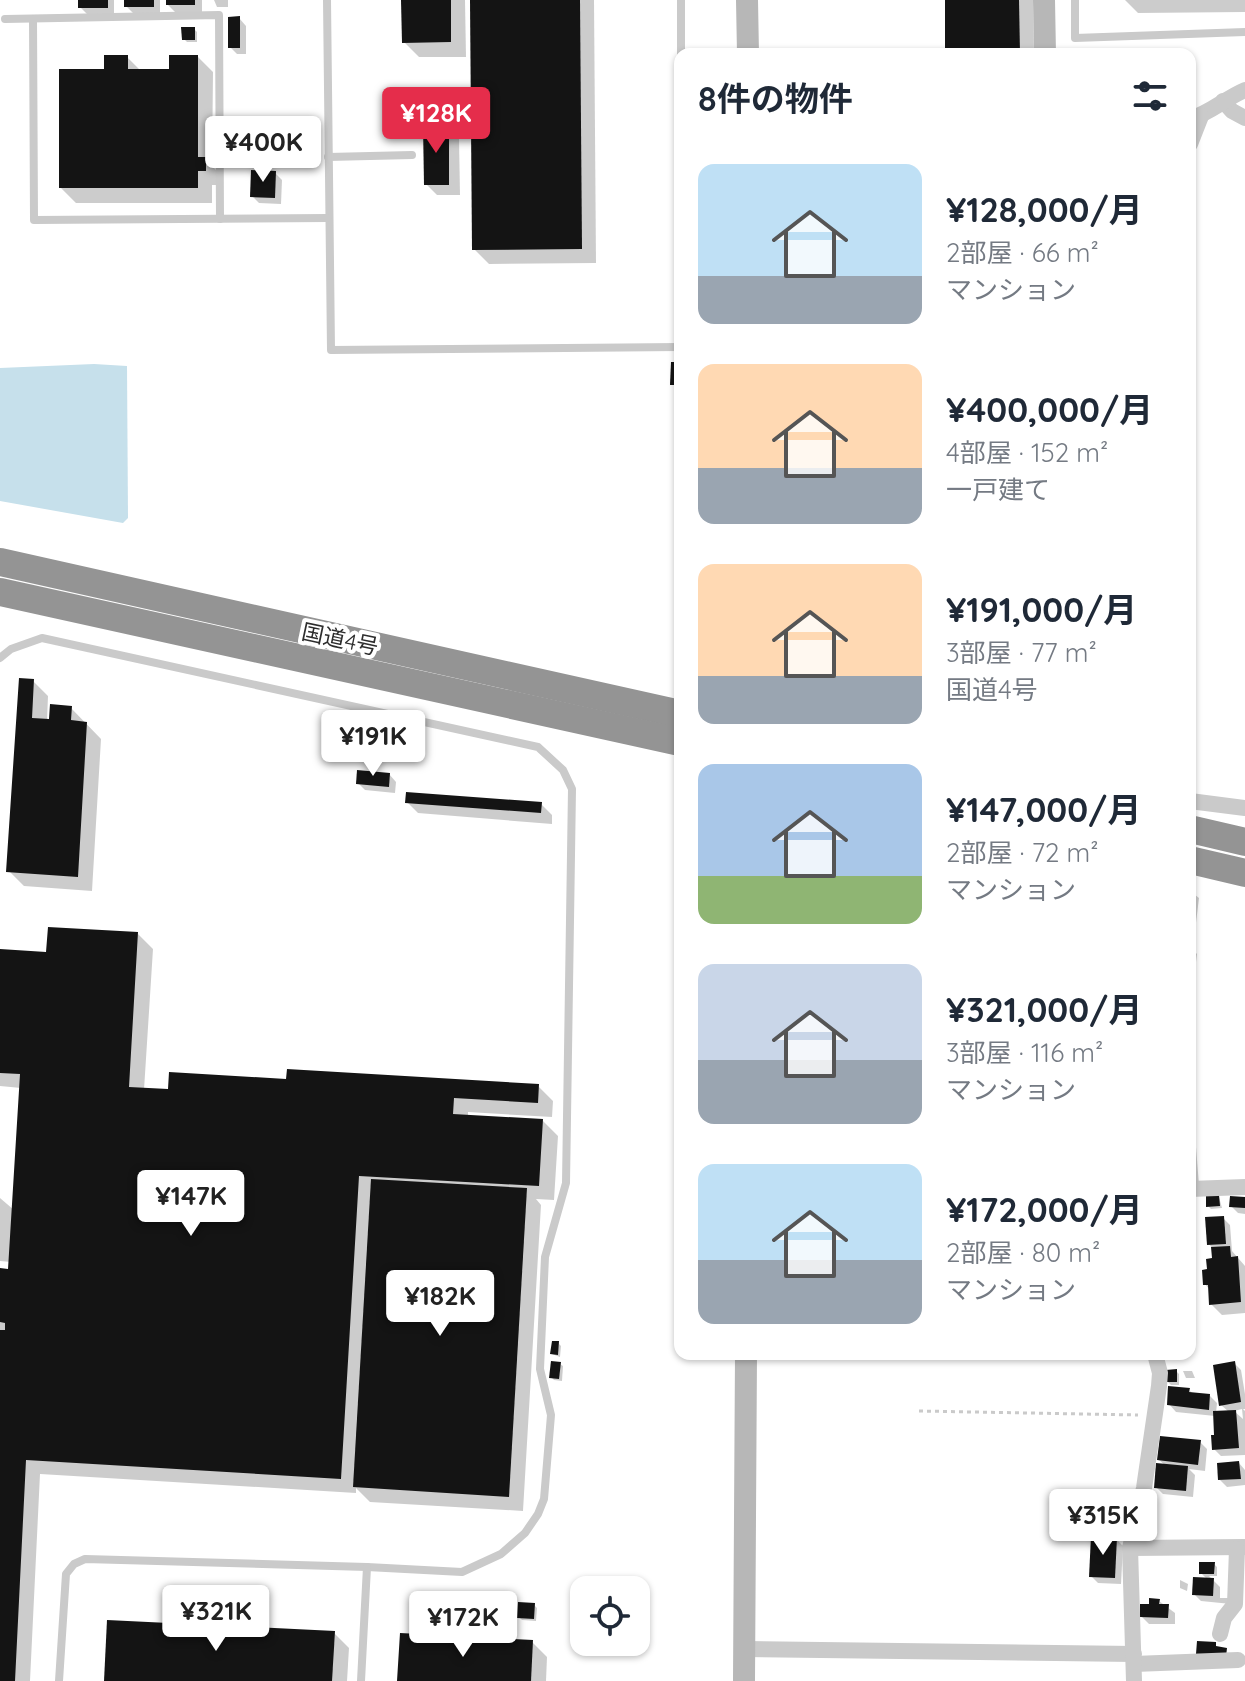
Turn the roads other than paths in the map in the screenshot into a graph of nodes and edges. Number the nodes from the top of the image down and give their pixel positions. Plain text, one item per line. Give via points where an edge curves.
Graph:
1 (327, 0) edge
2 (681, 0) edge
3 (747, 0) edge
4 (1044, 0) edge
5 (1075, 0) edge
6 (5, 19) dead end
7 (33, 19) junction
8 (1245, 32) edge
9 (681, 48) edge
10 (748, 48) edge
11 (1045, 48) edge
12 (1245, 90) edge
13 (1223, 101) junction
14 (1196, 116) edge
15 (1245, 118) edge
16 (412, 155) dead end
17 (328, 157) junction
18 (328, 218) junction
19 (220, 219) junction
20 (674, 347) edge
21 (0, 562) edge
22 (0, 592) edge
23 (0, 658) edge
24 (674, 713) edge
25 (674, 741) edge
26 (1196, 802) edge
27 (1245, 808) edge
28 (1196, 830) edge
29 (1245, 842) edge
30 (1196, 861) edge
31 (1245, 873) edge
32 (1245, 1187) edge
33 (1196, 1189) edge
34 (746, 1360) edge
35 (1157, 1360) edge
36 (1130, 1548) junction
37 (1241, 1548) edge
38 (367, 1567) junction
39 (1220, 1634) dead end
40 (744, 1649) junction
41 (1238, 1660) dead end
42 (1134, 1666) edge
43 (59, 1681) edge
44 (361, 1681) edge
45 (744, 1681) edge

1 - 17 lane
2 - 9 lane
3 - 10 street
4 - 11 street
5 - 8 lane via 1075,38
6 - 7 lane
7 - 19 lane via 34,220
7 - 19 lane via 219,15
12 - 13 street
13 - 14 street
13 - 15 street
16 - 17 lane
17 - 18 lane
18 - 19 lane
18 - 20 lane via 331,350
21 - 24 highway, 国道4号
22 - 25 highway, 国道4号
23 - 38 lane via 42,638 538,747 568,777 573,820 566,1183 545,1257 540,1369 551,1415 544,1499 514,1543 462,1572
26 - 27 street
28 - 29 highway
30 - 31 highway
32 - 33 street
34 - 40 street
35 - 36 street via 1160,1373 1144,1488
36 - 37 street
36 - 42 street
37 - 39 street via 1235,1604
38 - 43 lane via 98,1558 74,1564 66,1574
38 - 44 lane
40 - 42 street
40 - 45 street
41 - 42 street

